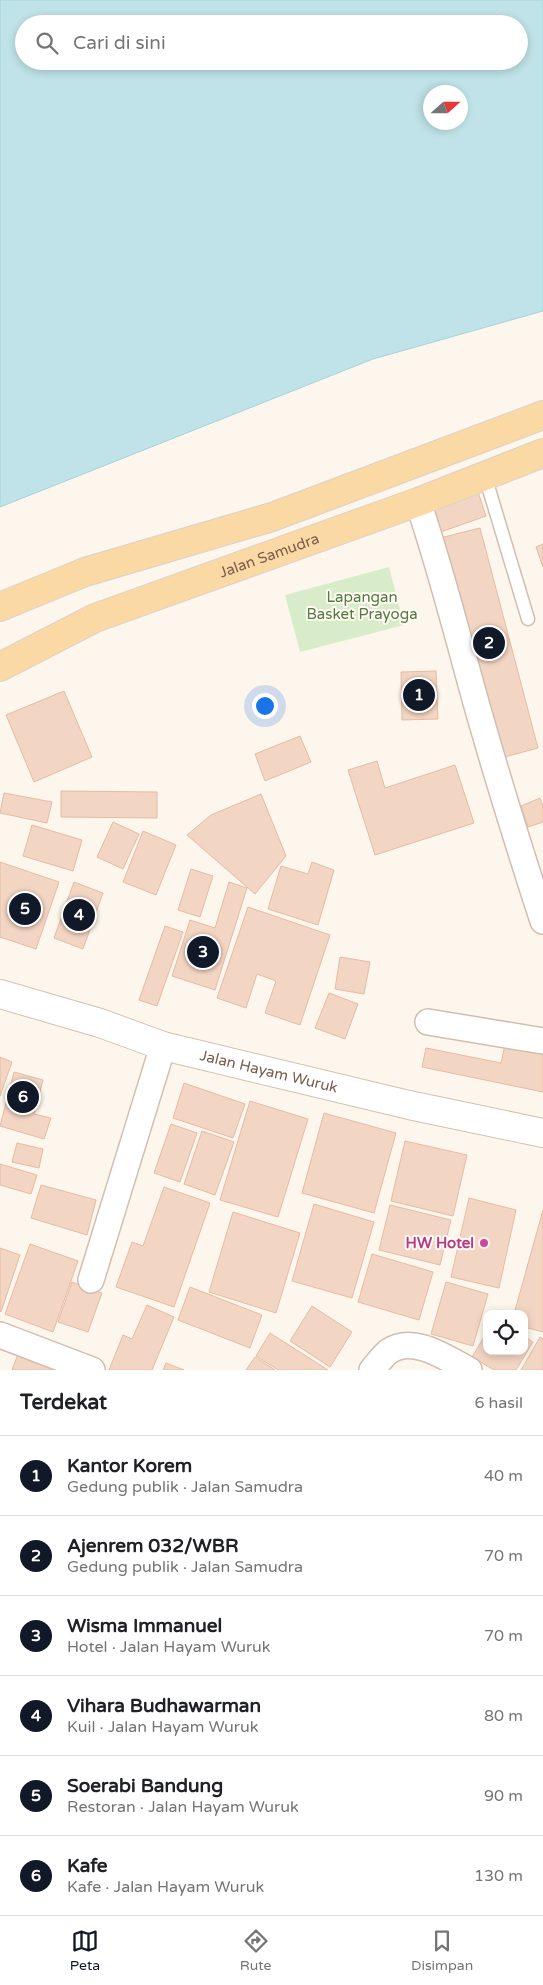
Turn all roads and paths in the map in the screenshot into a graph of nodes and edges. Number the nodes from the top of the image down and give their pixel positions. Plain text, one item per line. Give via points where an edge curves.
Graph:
1 (543, 415) edge
2 (543, 453) edge
3 (485, 476) junction
4 (418, 502) junction
5 (0, 607) edge
6 (528, 619) dead end
7 (0, 667) edge
8 (543, 921) edge
9 (0, 994) edge
10 (428, 1022) dead end
11 (543, 1040) edge
12 (163, 1046) junction
13 (543, 1133) edge
14 (91, 1280) dead end
15 (0, 1335) edge
16 (92, 1370) edge
17 (372, 1370) edge
18 (469, 1370) edge

1 - 5 main road via 272,517 85,572
2 - 3 main road, Jalan Samudra
3 - 4 main road, Jalan Samudra
3 - 6 lane
4 - 7 main road, Jalan Samudra via 95,618
4 - 8 street via 440,566 478,710
9 - 12 main road, Jalan Hayam Wuruk via 100,1023
10 - 11 street
12 - 13 main road, Jalan Hayam Wuruk via 409,1105
12 - 14 street
15 - 16 street
17 - 18 street via 388,1352 404,1345 433,1350

